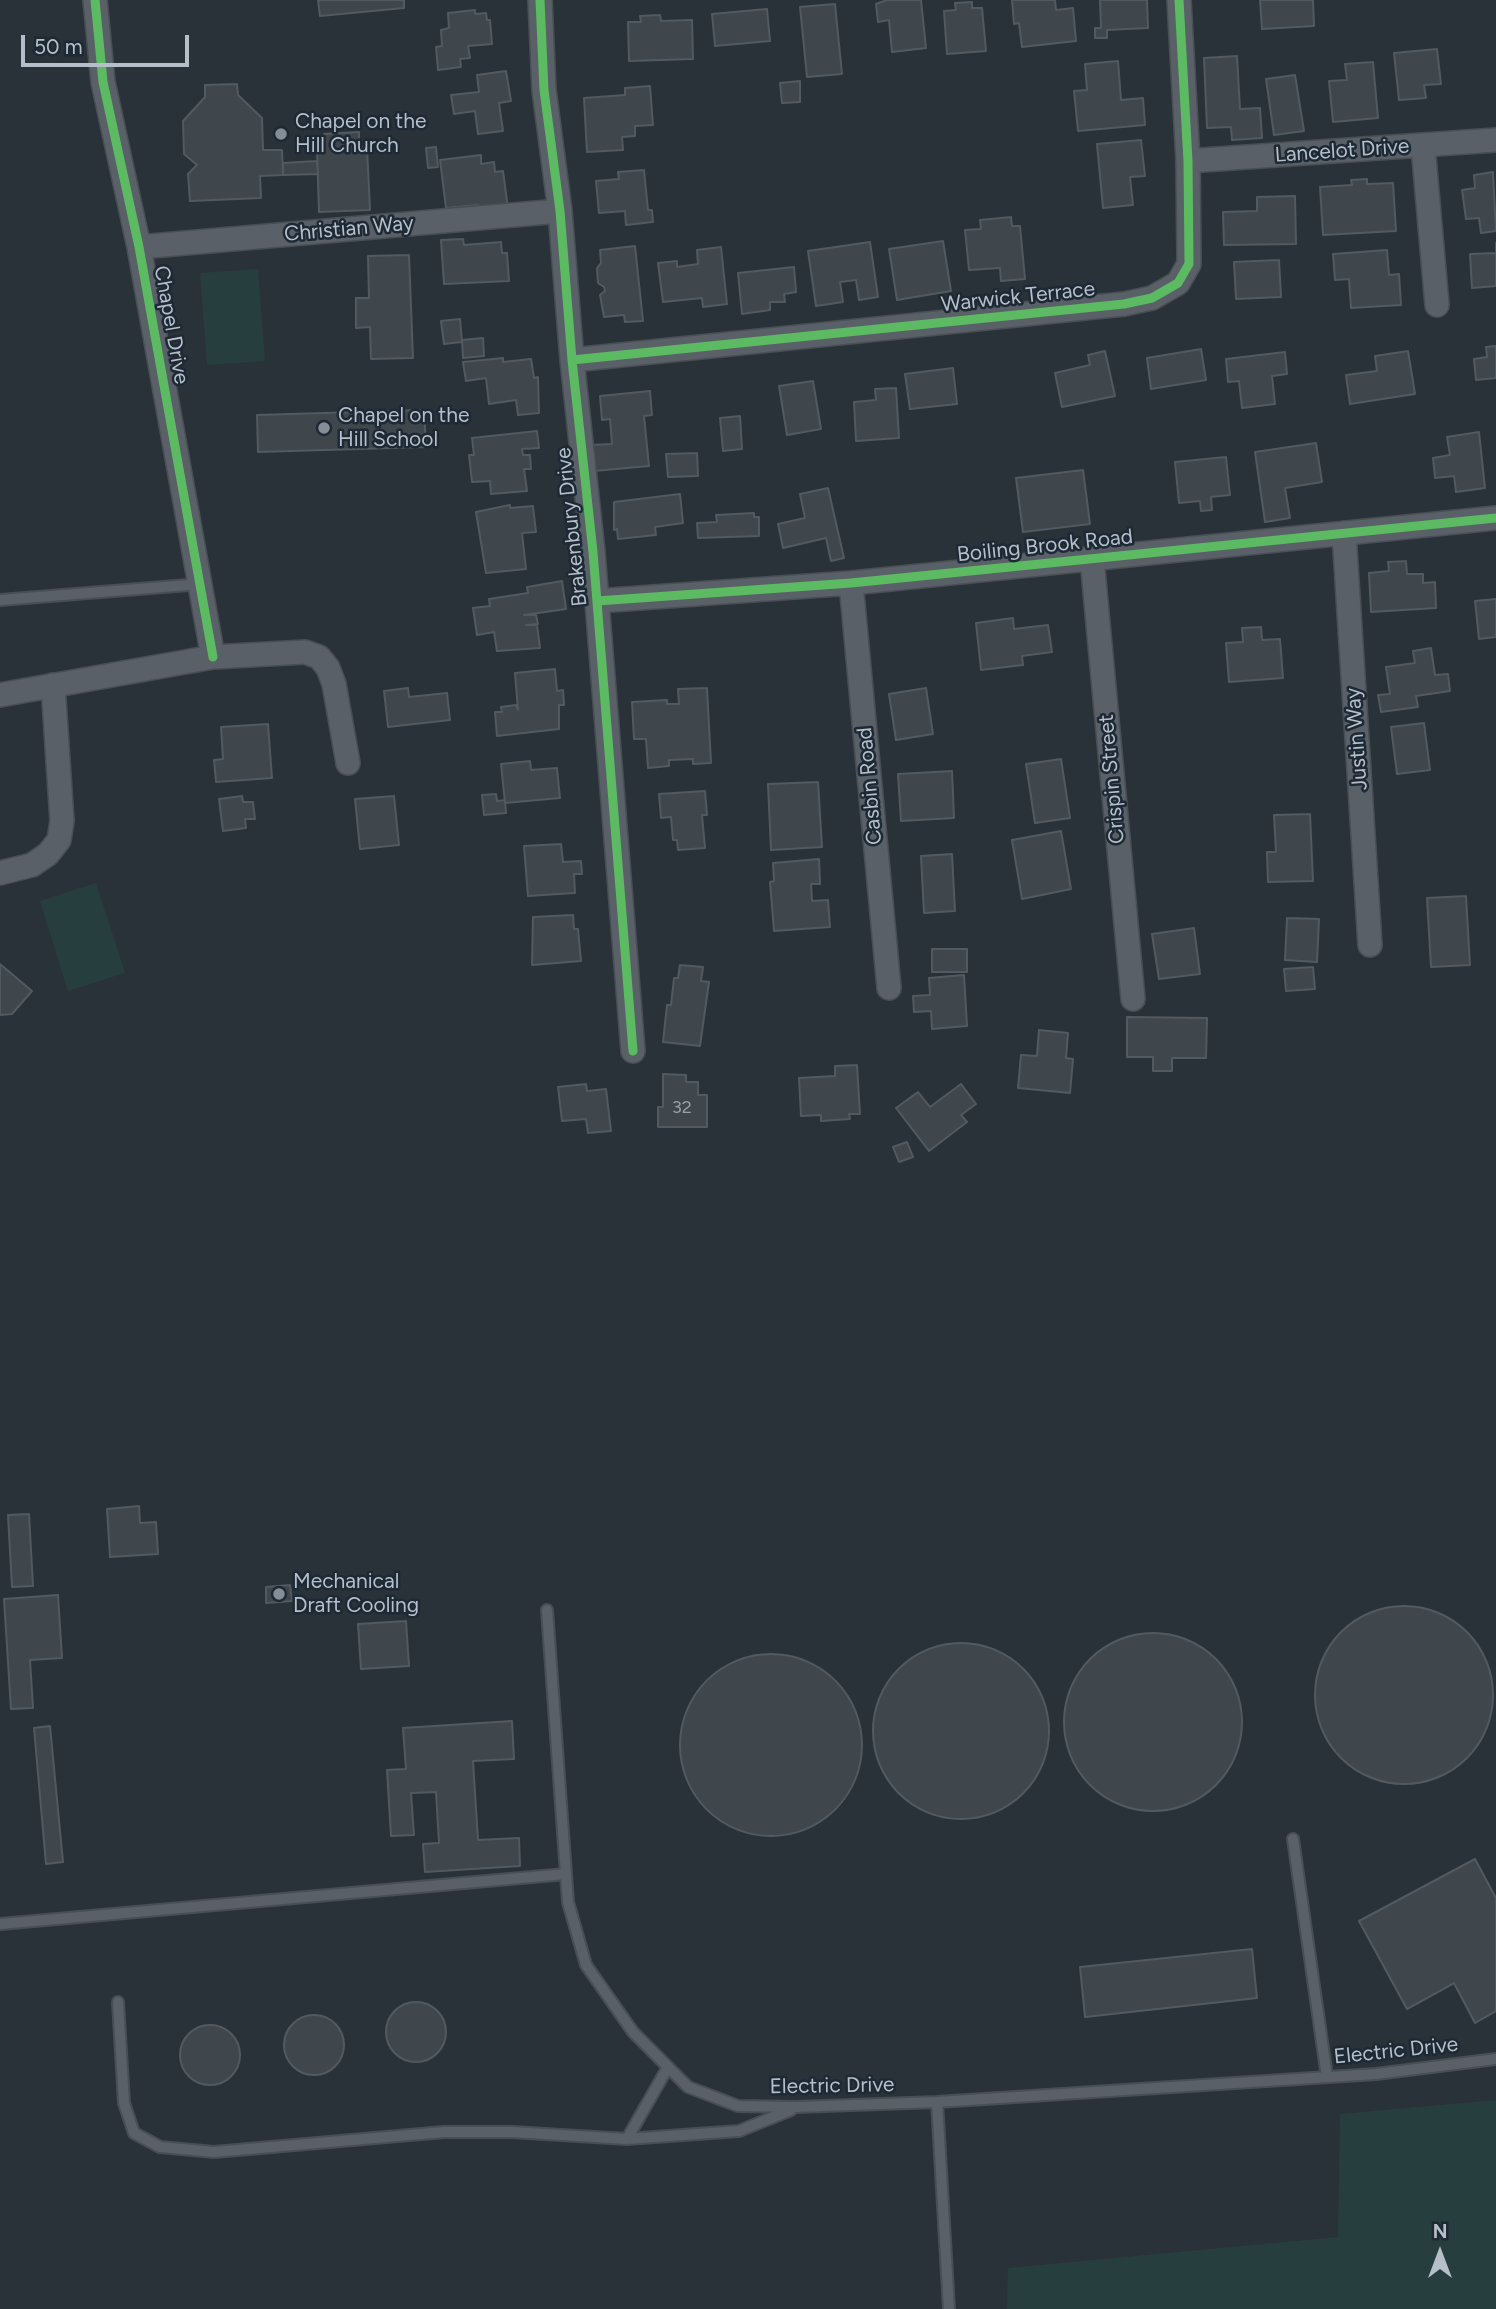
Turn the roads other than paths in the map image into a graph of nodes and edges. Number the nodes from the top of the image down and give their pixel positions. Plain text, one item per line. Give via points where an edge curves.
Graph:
1 (95, 0) edge
2 (540, 0) edge
3 (1179, 0) edge
4 (1496, 140) edge
5 (1423, 146) junction
6 (1188, 161) junction
7 (560, 211) junction
8 (139, 247) junction
9 (1437, 305) dead end
10 (572, 360) junction
11 (1496, 517) edge
12 (1344, 533) junction
13 (1092, 559) junction
14 (851, 583) junction
15 (201, 584) junction
16 (0, 600) edge
17 (597, 601) junction
18 (214, 657) junction
19 (53, 685) junction
20 (0, 695) edge
21 (348, 763) dead end
22 (0, 873) edge
23 (1370, 945) dead end
24 (889, 988) dead end
25 (1133, 999) dead end
26 (634, 1051) dead end
27 (547, 1610) dead end
28 (1293, 1839) dead end
29 (566, 1874) junction
30 (0, 1924) edge
31 (118, 2002) dead end
32 (1496, 2059) edge
33 (668, 2067) junction
34 (1327, 2077) junction
35 (937, 2102) junction
36 (796, 2107) junction
37 (627, 2139) junction
38 (949, 2309) edge

1 - 8 street, Chapel Drive via 103,82
2 - 7 street, Brakenbury Drive via 544,90
3 - 6 street, Warwick Terrace
4 - 5 street, Lancelot Drive
5 - 6 street, Lancelot Drive
5 - 9 street
6 - 10 street, Warwick Terrace via 1189,264 1178,283 1152,298
7 - 8 street, Christian Way
7 - 10 street, Brakenbury Drive
8 - 15 street, Chapel Drive
10 - 17 street, Brakenbury Drive
11 - 12 street, Boiling Brook Road
12 - 13 street, Boiling Brook Road
12 - 23 street, Justin Way
13 - 14 street, Boiling Brook Road
13 - 25 street, Crispin Street
14 - 17 street, Boiling Brook Road
14 - 24 street, Casbin Road
15 - 16 lane
15 - 18 street, Chapel Drive
17 - 26 street, Brakenbury Drive
18 - 19 street
18 - 21 street via 288,651 319,657 334,684
19 - 20 street
19 - 22 street via 62,821 59,840 32,865
27 - 29 lane, Electric Drive
28 - 34 lane
29 - 30 lane
29 - 33 lane, Electric Drive via 568,1902 586,1965 633,2032
31 - 37 lane via 124,2103 135,2133 160,2147 214,2152 444,2132
32 - 34 lane, Electric Drive
33 - 36 lane, Electric Drive via 688,2087 738,2106
33 - 37 lane
34 - 35 lane, Electric Drive
35 - 36 lane, Electric Drive
35 - 38 lane
36 - 37 lane via 739,2131

